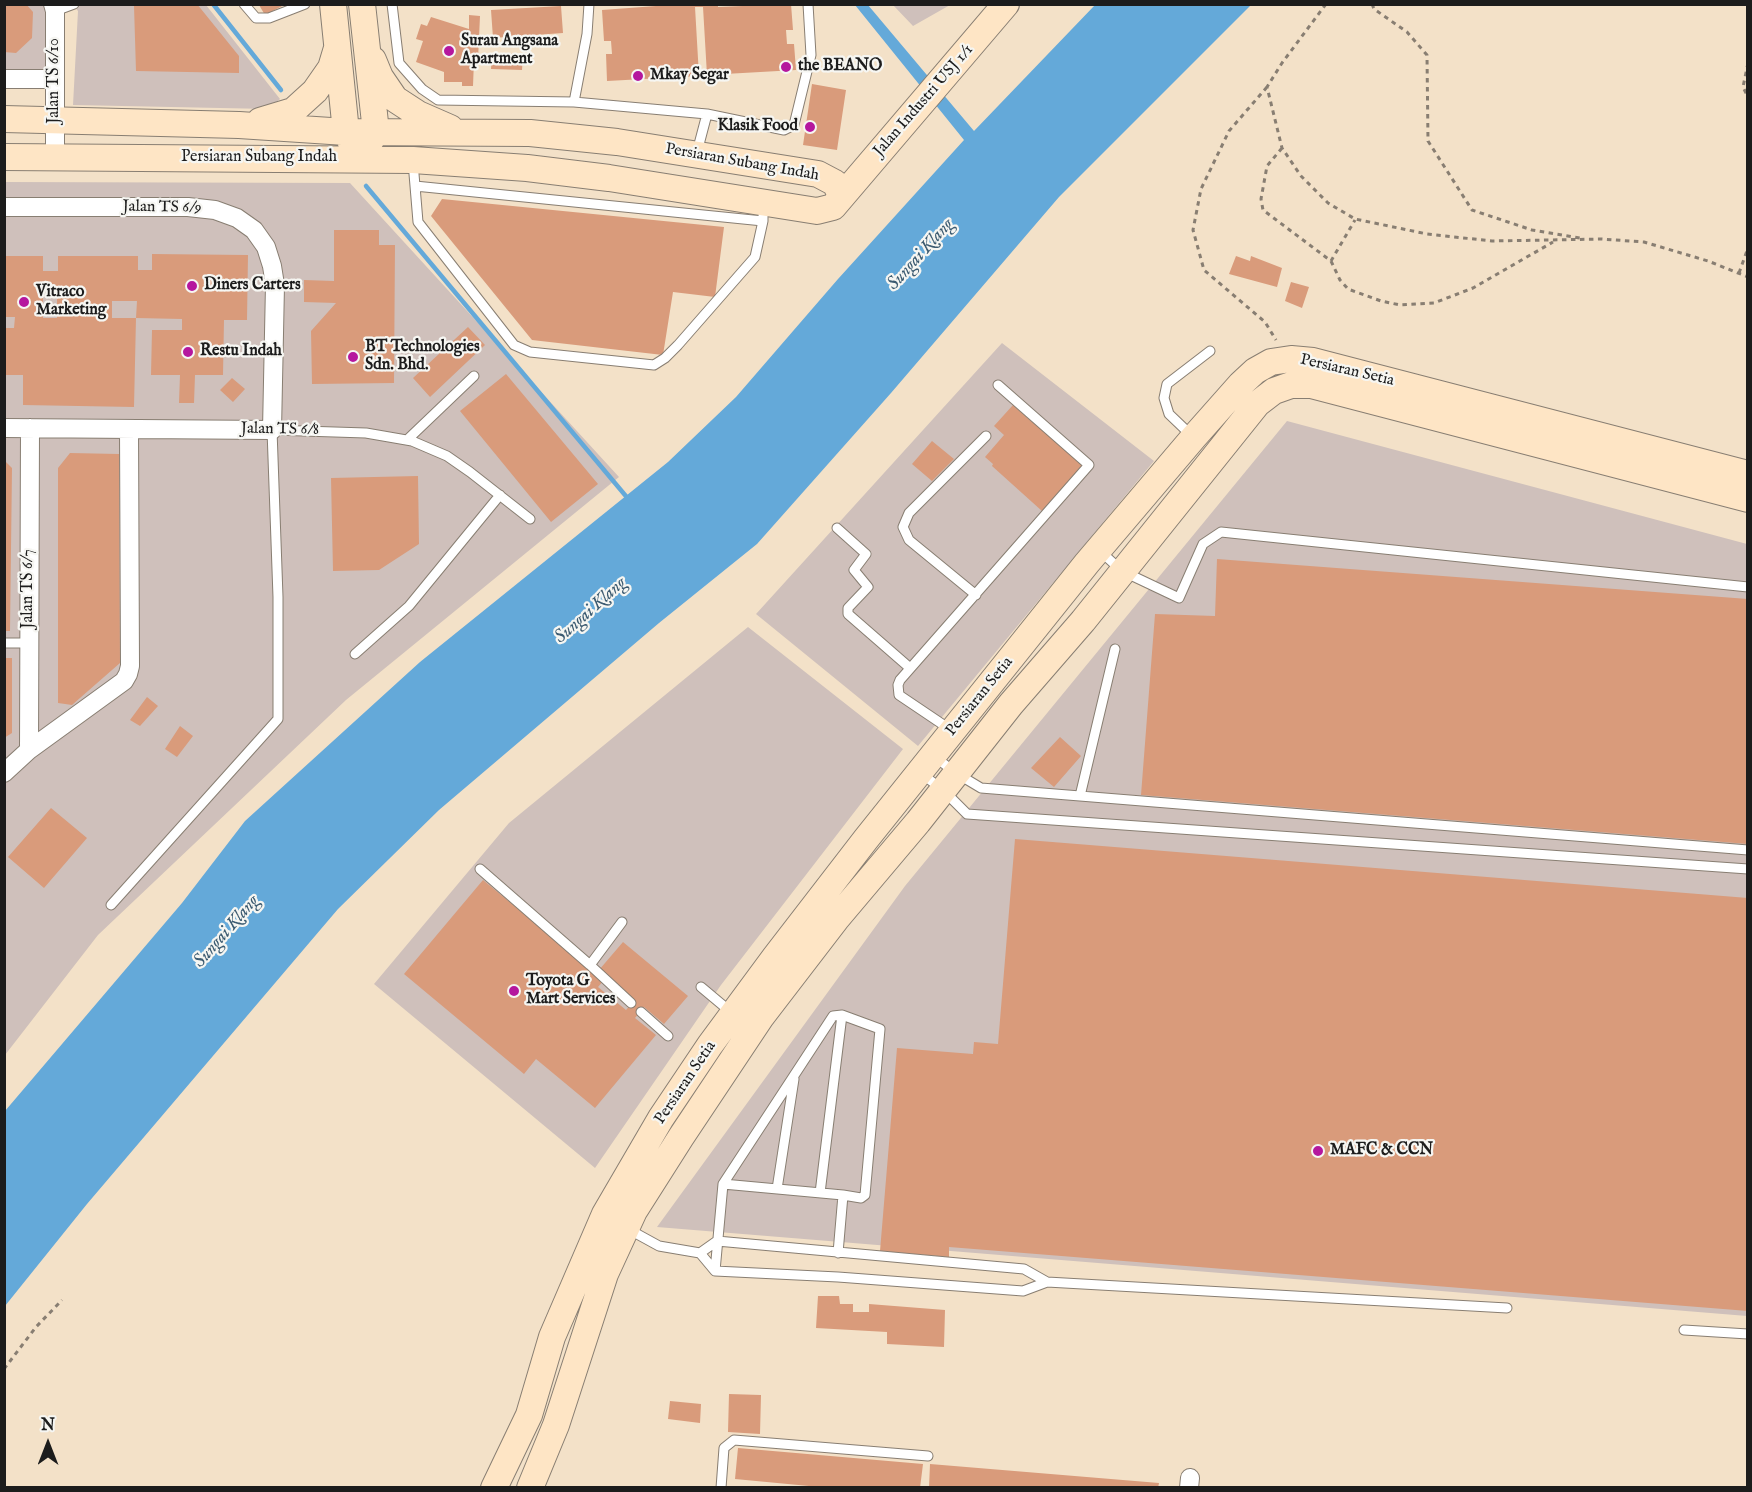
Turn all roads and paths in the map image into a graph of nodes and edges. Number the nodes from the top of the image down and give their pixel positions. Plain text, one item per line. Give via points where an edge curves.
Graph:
1 (74, 4) edge
2 (244, 4) edge
3 (305, 4) edge
4 (333, 4) edge
5 (362, 4) edge
6 (392, 4) edge
7 (589, 4) edge
8 (808, 4) edge
9 (1006, 4) edge
10 (1326, 4) edge
11 (1372, 4) edge
12 (54, 8) edge
13 (338, 45) junction
14 (367, 49) junction
15 (1748, 63) edge
16 (4, 79) edge
17 (55, 80) junction
18 (1267, 87) junction
19 (1748, 97) edge
20 (574, 102) junction
21 (707, 114) junction
22 (4, 119) edge
23 (55, 119) junction
24 (239, 125) junction
25 (346, 132) junction
26 (376, 132) junction
27 (460, 132) junction
28 (1282, 148) junction
29 (696, 155) junction
30 (4, 157) edge
31 (55, 158) junction
32 (360, 159) junction
33 (413, 160) junction
34 (415, 186) junction
35 (841, 195) junction
36 (4, 207) edge
37 (762, 212) junction
38 (1355, 219) junction
39 (1587, 238) junction
40 (1555, 241) junction
41 (1748, 248) edge
42 (1331, 261) junction
43 (1739, 273) junction
44 (1748, 277) edge
45 (1210, 351) dead end
46 (1281, 361) junction
47 (474, 376) dead end
48 (998, 386) dead end
49 (1284, 387) junction
50 (4, 428) edge
51 (30, 428) junction
52 (129, 429) junction
53 (272, 430) junction
54 (986, 436) dead end
55 (1194, 437) junction
56 (407, 440) junction
57 (1748, 474) edge
58 (500, 495) junction
59 (1748, 499) edge
60 (530, 519) dead end
61 (837, 528) dead end
62 (1098, 550) junction
63 (1122, 571) junction
64 (1748, 586) edge
65 (976, 595) junction
66 (4, 643) edge
67 (28, 643) junction
68 (1115, 649) dead end
69 (355, 654) dead end
70 (910, 668) junction
71 (953, 731) junction
72 (29, 750) junction
73 (926, 764) junction
74 (4, 773) edge
75 (950, 782) junction
76 (1080, 796) junction
77 (1748, 850) edge
78 (1748, 868) edge
79 (480, 869) dead end
80 (111, 905) dead end
81 (622, 922) dead end
82 (590, 965) junction
83 (701, 987) dead end
84 (632, 1004) dead end
85 (640, 1012) dead end
86 (842, 1015) junction
87 (743, 1022) junction
88 (668, 1036) dead end
89 (794, 1075) junction
90 (723, 1184) junction
91 (777, 1189) junction
92 (820, 1193) junction
93 (843, 1195) junction
94 (616, 1221) junction
95 (717, 1241) junction
96 (838, 1253) junction
97 (700, 1254) junction
98 (715, 1271) junction
99 (1047, 1282) junction
100 (62, 1300) dead end
101 (1506, 1308) dead end
102 (1684, 1330) dead end
103 (1748, 1334) edge
104 (4, 1369) edge
105 (928, 1456) dead end
106 (494, 1488) edge
107 (530, 1488) edge
108 (721, 1488) edge

1 - 12 lane
2 - 3 lane via 255,18 269,18
4 - 13 street
5 - 14 street
6 - 20 lane via 399,63 422,89 438,100
7 - 20 lane via 588,34
8 - 21 lane via 811,55 794,125 784,130
9 - 35 street, Jalan Industri USJ 1/1
10 - 18 path
11 - 39 path via 1407,32 1427,56 1428,141 1472,210 1532,230
12 - 17 street, Jalan TS 6/10
13 - 24 street via 331,68 315,91 293,111
13 - 25 street
14 - 26 street
14 - 27 street via 395,99
15 - 19 path via 1743,87
16 - 17 street
17 - 23 street, Jalan TS 6/10
18 - 28 path
18 - 46 path via 1229,131 1201,189 1193,230 1204,270 1265,322 1275,338
20 - 21 lane
21 - 29 lane
22 - 23 street, Persiaran Subang Indah
23 - 24 street, Persiaran Subang Indah
23 - 31 street, Jalan TS 6/10
24 - 25 street, Persiaran Subang Indah
25 - 26 street, Persiaran Subang Indah
25 - 32 street
26 - 27 street, Persiaran Subang Indah
26 - 32 street
27 - 29 street, Persiaran Subang Indah via 530,133
28 - 38 path via 1301,176 1328,203
28 - 42 path via 1267,166 1263,210
29 - 35 street, Persiaran Subang Indah via 818,174 835,183
30 - 31 street, Persiaran Subang Indah
31 - 32 street, Persiaran Subang Indah
32 - 33 street, Persiaran Subang Indah
33 - 34 lane
33 - 37 street, Persiaran Subang Indah via 609,178
34 - 37 lane
34 - 37 lane via 418,222 514,345 530,352 654,365 678,345 755,257
35 - 37 street, Persiaran Subang Indah via 833,207 817,211
36 - 53 street, Jalan TS 6/9 via 188,207 215,210 254,230 266,247 275,285
38 - 40 path via 1492,242
38 - 42 path
39 - 40 path
39 - 43 path via 1644,242
40 - 42 path via 1473,288 1434,303 1400,305 1348,289
41 - 43 path
43 - 44 path
45 - 55 lane via 1167,384 1164,398 1169,414
46 - 49 street
46 - 55 street, Persiaran Setia via 1255,371
46 - 57 street, Persiaran Setia via 1314,361
47 - 56 lane
48 - 65 lane via 1089,465
49 - 59 street, Persiaran Setia via 1311,385
49 - 63 street, Persiaran Setia via 1257,404
50 - 51 street, Jalan TS 6/8
51 - 52 street, Jalan TS 6/8
51 - 67 street, Jalan TS 6/7
52 - 53 street, Jalan TS 6/8
52 - 72 street via 128,674 124,681
53 - 56 lane, Jalan TS 6/8 via 366,433
53 - 80 lane via 278,719
54 - 65 lane via 909,513 903,527 909,540
55 - 62 street, Persiaran Setia
56 - 58 lane, Jalan TS 6/8 via 447,456
58 - 60 lane, Jalan TS 6/8
58 - 69 lane via 409,606
61 - 70 lane via 866,554 854,570 868,587 848,608 848,614
62 - 63 lane
62 - 71 street, Persiaran Setia
63 - 64 lane via 1179,598 1203,544 1221,532
63 - 75 street, Persiaran Setia
65 - 70 lane
66 - 67 lane
67 - 72 street, Jalan TS 6/7
68 - 76 lane
70 - 71 lane via 900,680 898,695
71 - 73 street, Persiaran Setia
72 - 74 street
73 - 75 lane
73 - 75 lane
73 - 87 street, Persiaran Setia via 775,957
75 - 76 lane
75 - 78 lane via 967,814
75 - 87 street, Persiaran Setia via 837,918
76 - 77 lane
79 - 82 lane
81 - 82 lane
82 - 84 lane
83 - 87 lane
85 - 88 lane
86 - 89 lane via 833,1016
86 - 92 lane
86 - 93 lane via 880,1029 865,1195
87 - 94 street, Persiaran Setia via 681,1137 634,1211
89 - 90 lane
89 - 91 lane
90 - 91 lane
90 - 95 lane
91 - 92 lane
92 - 93 lane
93 - 96 lane
94 - 97 lane via 659,1246
94 - 106 street, Persiaran Setia via 552,1337 529,1415
94 - 107 street, Persiaran Setia via 605,1274 556,1425
95 - 96 lane
95 - 97 lane
95 - 98 lane
96 - 99 lane via 1024,1269
97 - 98 lane
98 - 99 lane via 1023,1291
99 - 101 lane
100 - 104 path
102 - 103 lane
105 - 108 lane via 734,1440 724,1448

